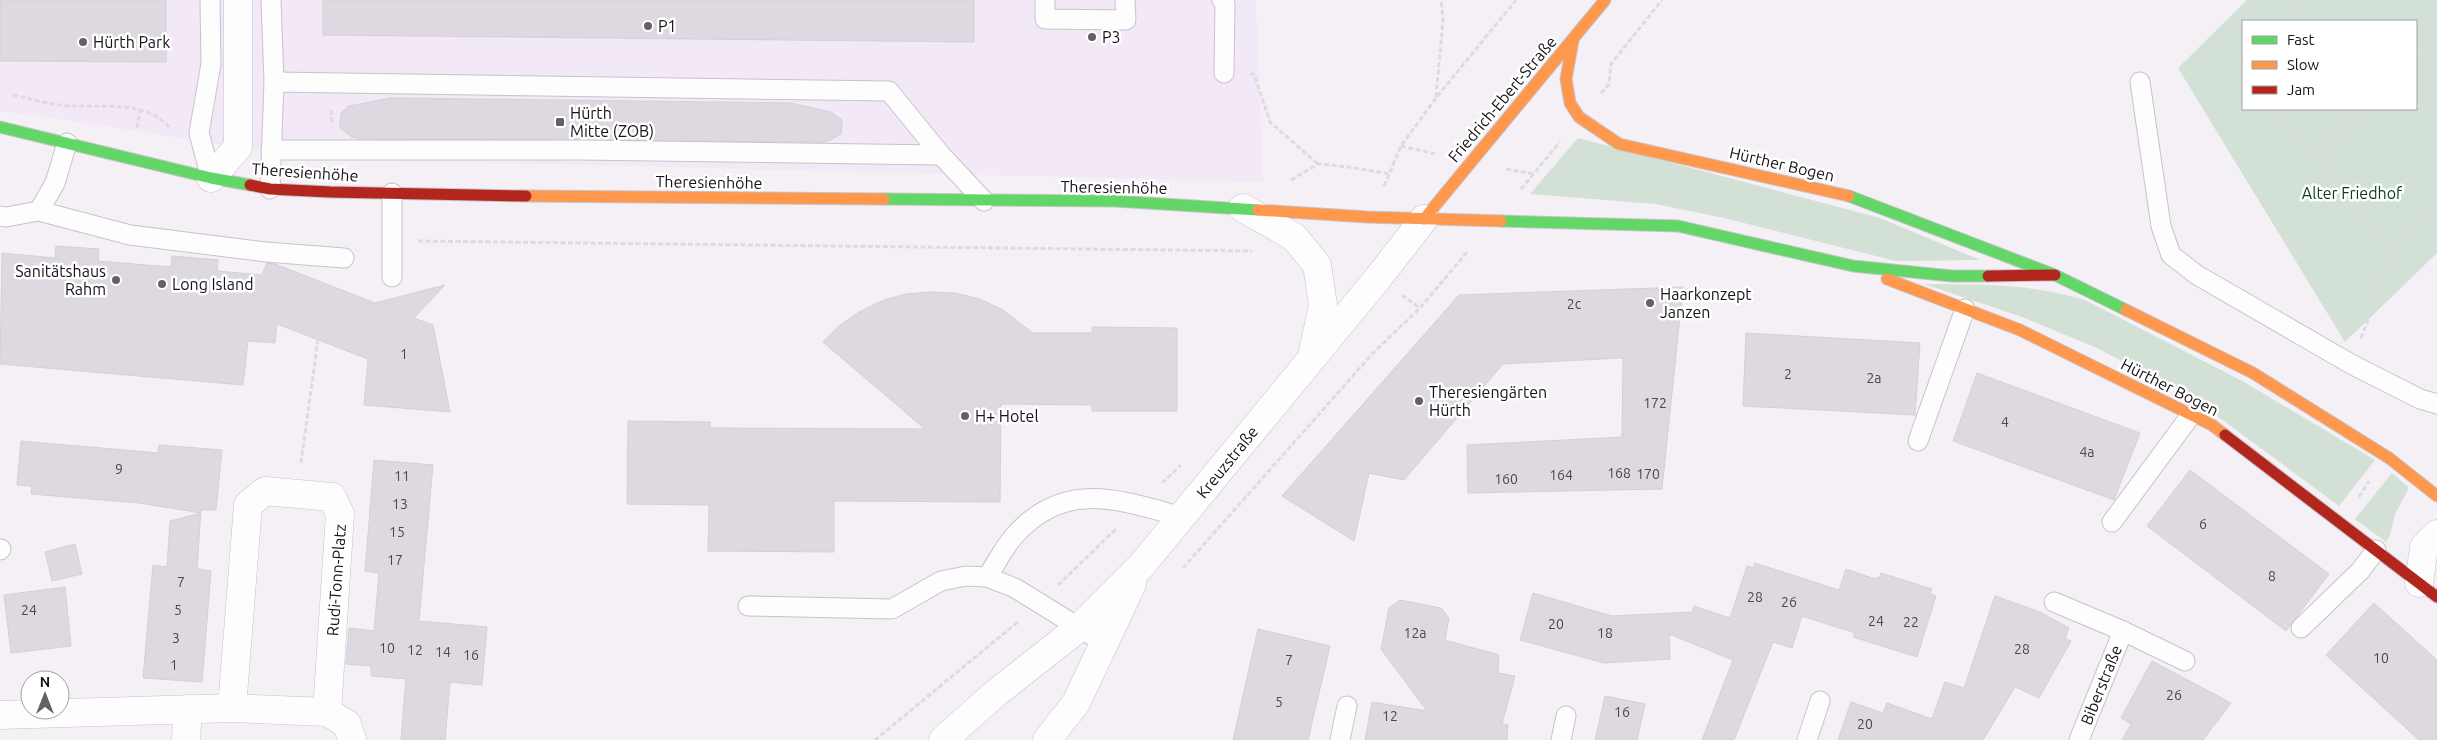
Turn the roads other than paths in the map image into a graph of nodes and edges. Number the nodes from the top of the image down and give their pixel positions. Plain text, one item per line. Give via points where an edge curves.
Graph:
1 (210, 0) edge
2 (238, 0) edge
3 (271, 0) edge
4 (1045, 0) edge
5 (1126, 0) edge
6 (1222, 0) edge
7 (1605, 0) edge
8 (1573, 40) junction
9 (1224, 73) road end
10 (274, 82) junction
11 (2140, 82) dead end
12 (0, 127) edge
13 (67, 143) junction
14 (271, 150) junction
15 (941, 155) junction
16 (211, 178) junction
17 (270, 189) junction
18 (392, 193) junction
19 (984, 201) junction
20 (1243, 208) junction
21 (39, 211) junction
22 (0, 216) edge
23 (1424, 219) junction
24 (344, 258) dead end
25 (1853, 266) junction
26 (2055, 275) junction
27 (392, 277) dead end
28 (1965, 309) junction
29 (1312, 356) junction
30 (2437, 404) edge
31 (2191, 415) junction
32 (1918, 441) dead end
33 (2437, 496) edge
34 (1182, 517) junction
35 (2112, 522) dead end
36 (2437, 534) edge
37 (2376, 550) junction
38 (1141, 566) junction
39 (988, 577) junction
40 (2428, 590) edge
41 (2054, 602) dead end
42 (748, 606) dead end
43 (1080, 627) junction
44 (2300, 628) dead end
45 (2123, 630) junction
46 (1104, 643) junction
47 (2185, 661) dead end
48 (1820, 701) dead end
49 (1347, 706) dead end
50 (232, 708) junction
51 (188, 709) junction
52 (327, 712) junction
53 (0, 715) edge
54 (1566, 716) dead end
55 (186, 740) edge
56 (352, 740) edge
57 (943, 740) edge
58 (1047, 740) edge
59 (1340, 740) edge
60 (1560, 740) edge
61 (1807, 740) edge
62 (2079, 740) edge

1 - 16 lane via 210,64 199,133
2 - 16 street via 238,147
3 - 10 lane
4 - 5 lane via 1045,19 1126,20
6 - 9 lane via 1225,4
7 - 8 street, Friedrich-Ebert-Straße
8 - 23 street, Friedrich-Ebert-Straße
8 - 26 street, Hürther Bogen via 1566,79 1570,103 1579,117 1619,144 1849,196
10 - 14 lane
10 - 15 lane via 889,91
11 - 30 lane via 2162,226 2171,255 2197,275 2351,364 2420,399
12 - 13 street, Theresienhöhe
13 - 16 street, Theresienhöhe
13 - 21 lane via 55,183
14 - 15 lane
14 - 17 lane
15 - 19 lane
16 - 17 street, Theresienhöhe
17 - 18 street, Theresienhöhe
18 - 19 street, Theresienhöhe
18 - 27 lane
19 - 20 street, Theresienhöhe via 1115,201
20 - 23 street, Theresienhöhe
20 - 29 street, Kreuzstraße via 1294,238 1317,265 1323,305
21 - 22 lane
21 - 24 lane via 130,235
23 - 25 street, Hürther Bogen via 1678,226
23 - 29 street, Kreuzstraße
25 - 26 street, Hürther Bogen via 1952,276
25 - 28 street, Hürther Bogen
26 - 33 street, Hürther Bogen via 2253,373 2389,458
28 - 31 street, Hürther Bogen via 2020,330
28 - 32 lane
29 - 34 street, Kreuzstraße
31 - 35 lane
31 - 37 street, Hürther Bogen via 2212,425
34 - 38 street, Kreuzstraße
34 - 39 lane via 1108,499 1086,497 1062,502 1039,512 1014,536
36 - 40 street via 2424,547
37 - 40 street, Hürther Bogen
37 - 44 lane via 2360,571
38 - 43 street, Kreuzstraße
38 - 46 street, Kreuzstraße
39 - 42 lane via 966,576 941,581 892,609
39 - 43 lane via 1015,588
41 - 45 lane, Biberstraße
43 - 46 lane
43 - 57 street, Kreuzstraße via 996,693
45 - 47 lane, Biberstraße
45 - 62 lane, Biberstraße
46 - 58 street, Kreuzstraße via 1076,703
48 - 61 lane
49 - 59 lane
50 - 51 street
50 - 52 street
50 - 52 street, Rudi-Tonn-Platz via 248,505 265,491 332,497 340,514
51 - 53 street
51 - 55 street
52 - 56 street via 347,724
54 - 60 lane

